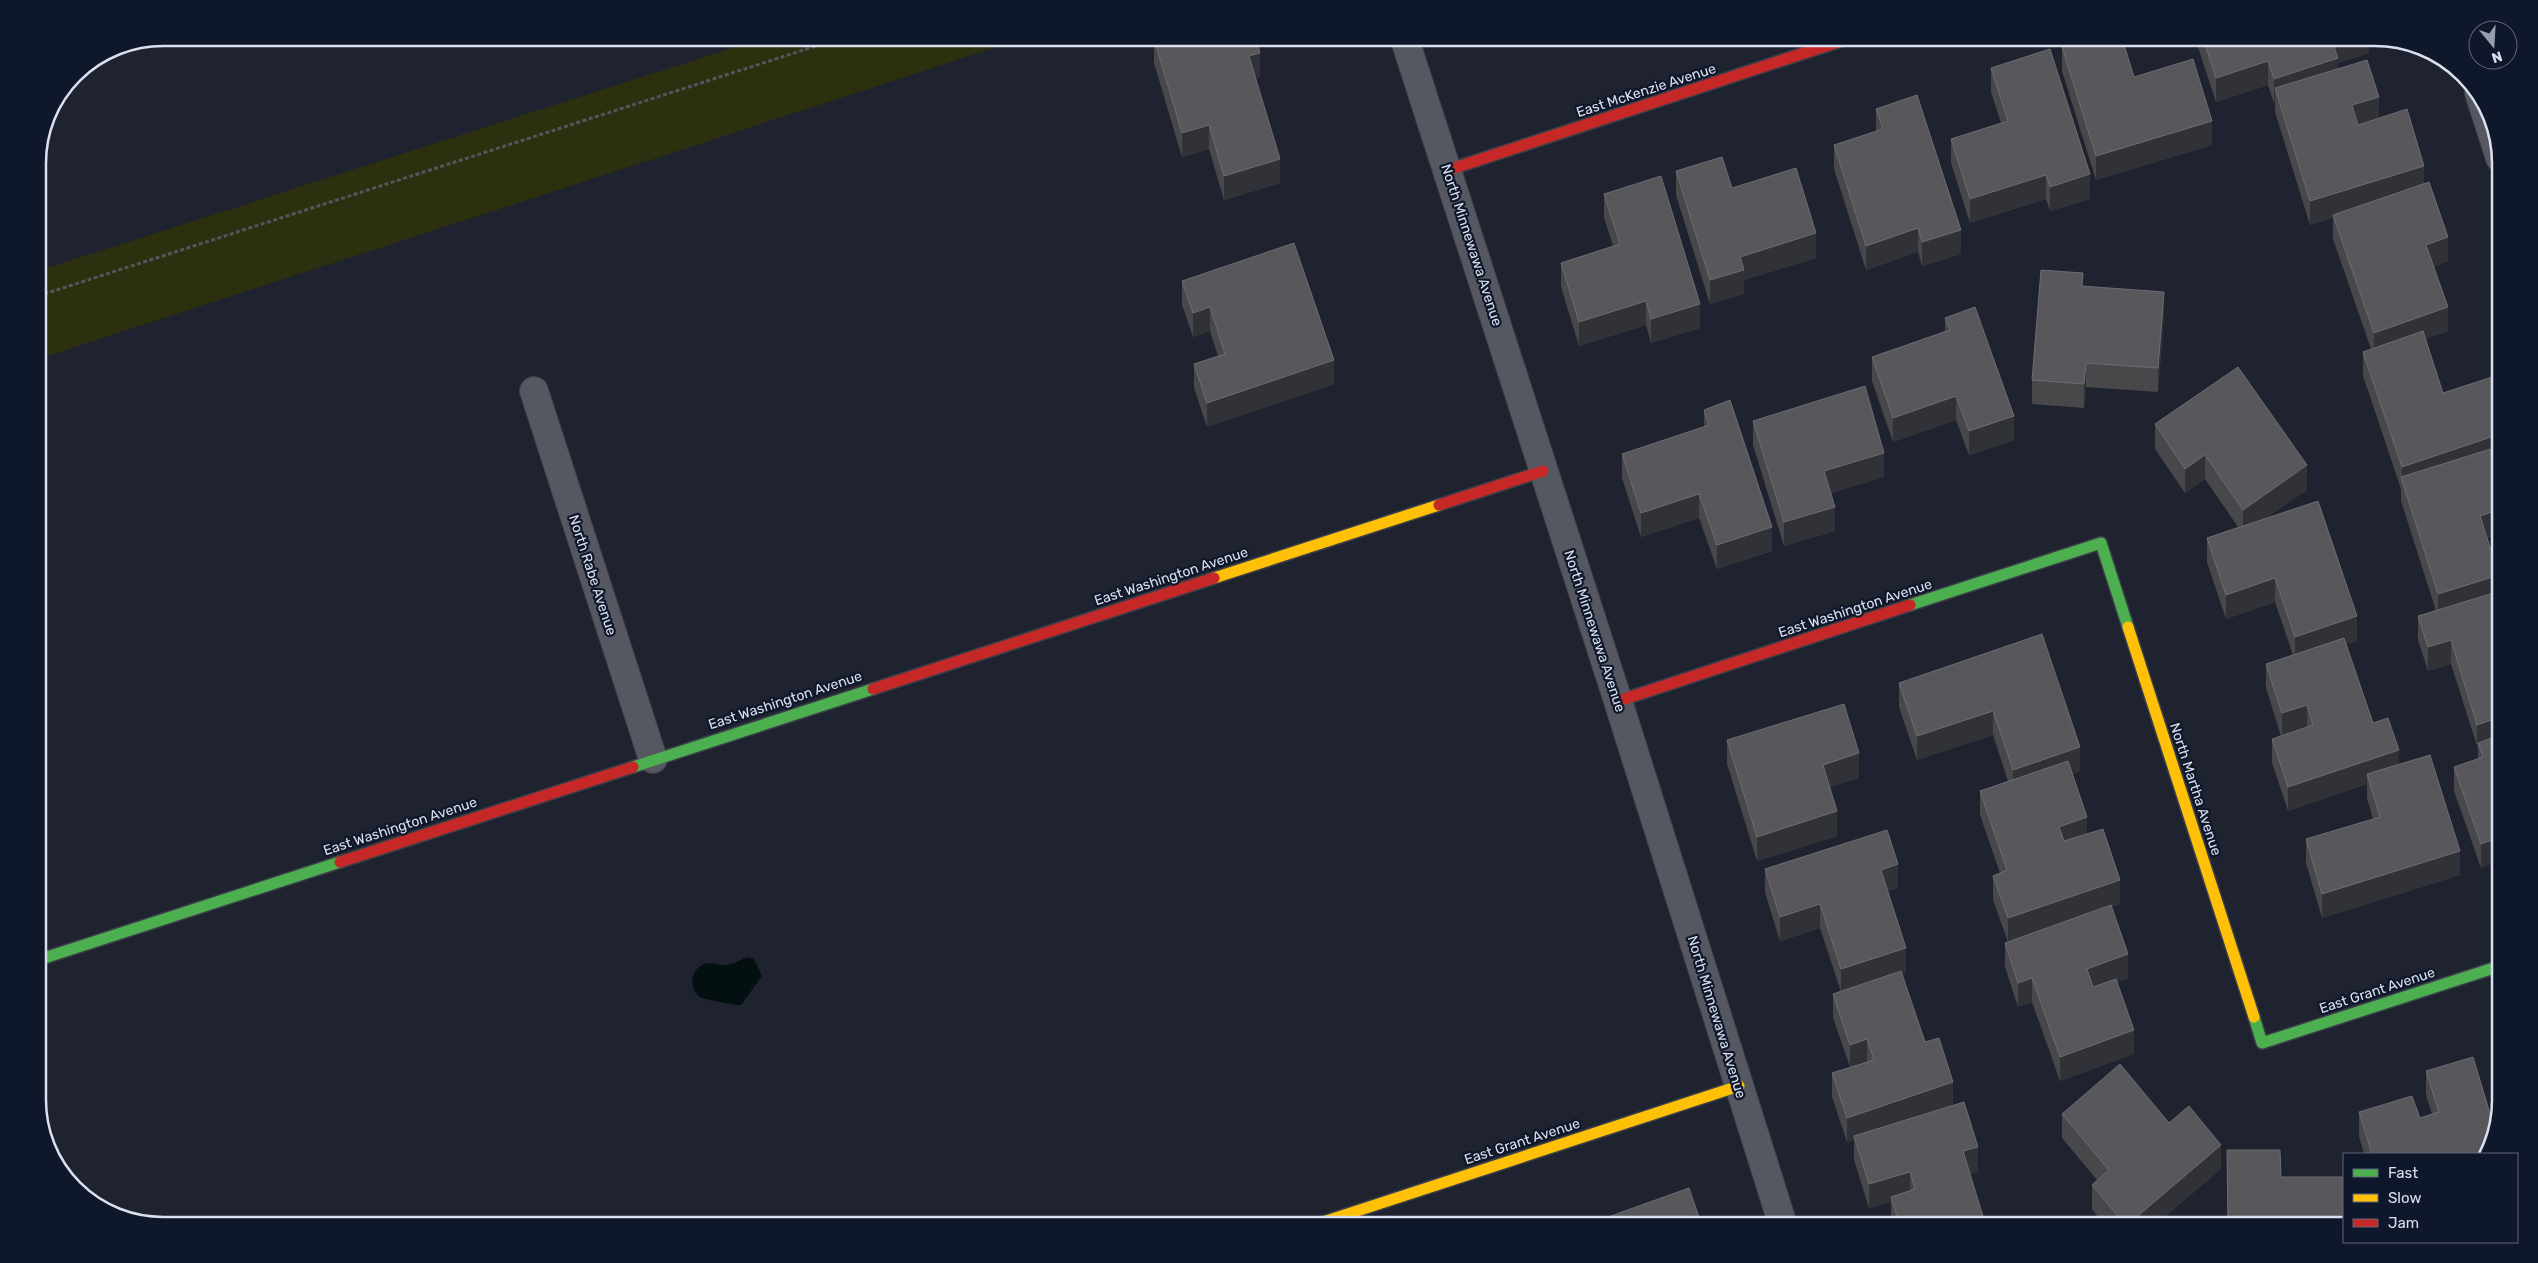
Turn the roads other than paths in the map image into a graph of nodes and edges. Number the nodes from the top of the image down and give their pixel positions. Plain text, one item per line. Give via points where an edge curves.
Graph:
1 (1407, 46) edge
2 (1828, 46) edge
3 (1448, 170) junction
4 (534, 391) dead end
5 (1543, 471) junction
6 (2101, 543) joint
7 (1618, 701) junction
8 (653, 759) junction
9 (47, 957) edge
10 (2492, 969) edge
11 (2262, 1043) joint
12 (1739, 1086) junction
13 (1341, 1217) edge
14 (1780, 1217) edge

1 - 3 street, North Minnewawa Avenue
2 - 3 street, East McKenzie Avenue
3 - 5 street, North Minnewawa Avenue
4 - 8 street, North Rabe Avenue
5 - 7 street, North Minnewawa Avenue
5 - 8 street, East Washington Avenue
6 - 7 street, East Washington Avenue
6 - 11 street, North Martha Avenue
7 - 12 street, North Minnewawa Avenue
8 - 9 street, East Washington Avenue
10 - 11 street, East Grant Avenue
12 - 13 street, East Grant Avenue
12 - 14 street, North Minnewawa Avenue

